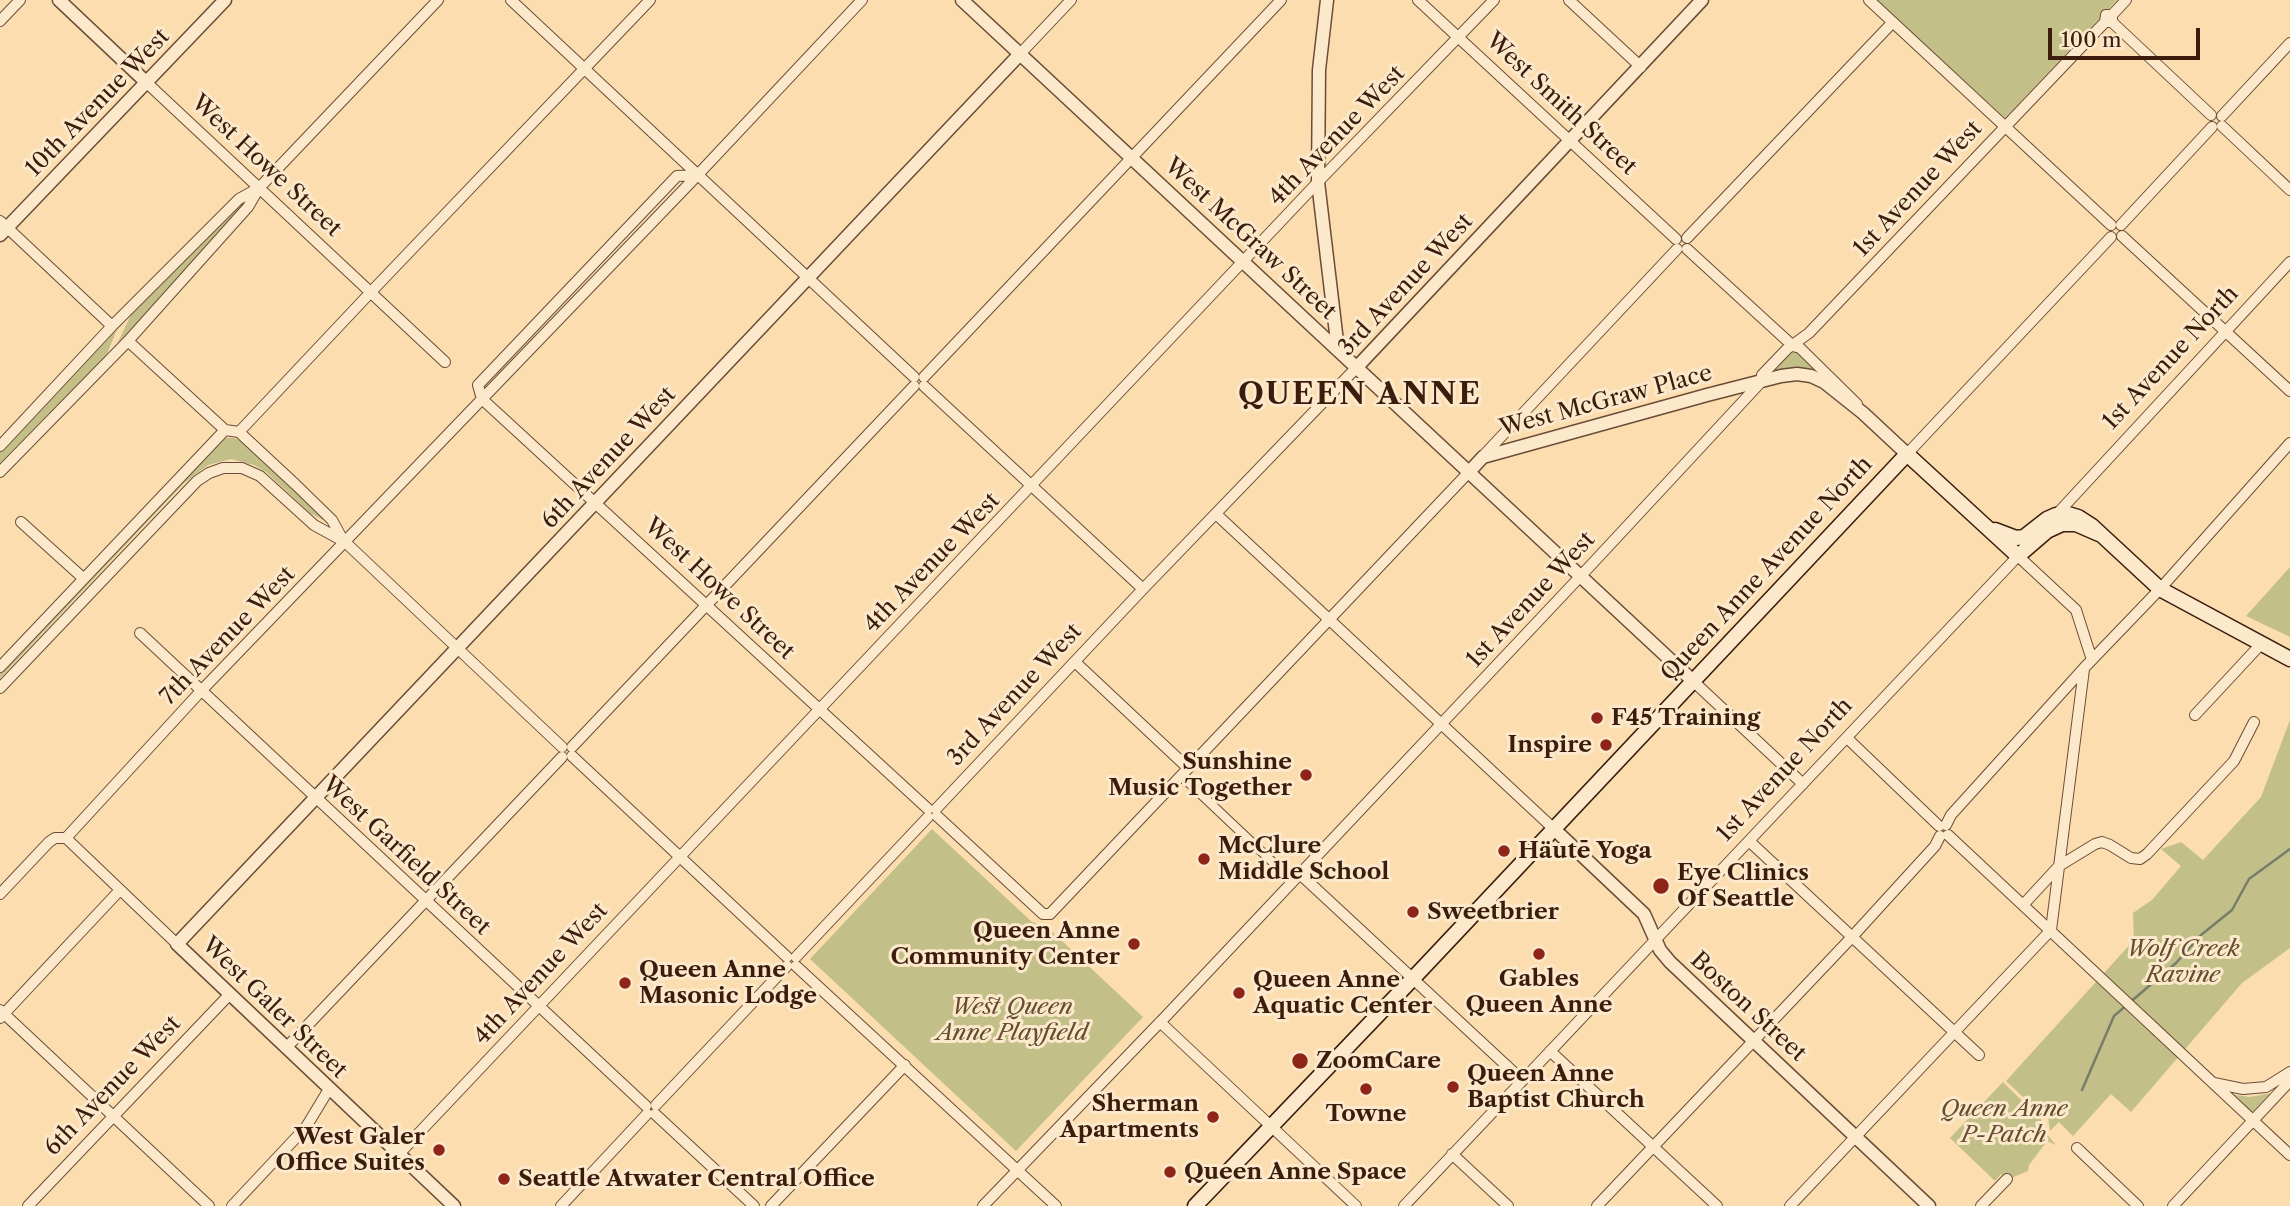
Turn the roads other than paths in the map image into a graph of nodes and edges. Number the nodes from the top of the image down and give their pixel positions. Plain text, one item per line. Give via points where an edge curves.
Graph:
1 (20, 0) edge
2 (59, 0) edge
3 (225, 0) edge
4 (438, 0) edge
5 (511, 0) edge
6 (650, 0) edge
7 (862, 0) edge
8 (962, 0) edge
9 (1071, 0) edge
10 (1281, 0) edge
11 (1327, 0) edge
12 (1418, 0) edge
13 (1494, 0) edge
14 (1569, 0) edge
15 (1702, 0) edge
16 (1869, 0) edge
17 (2126, 0) edge
18 (2109, 20) junction
19 (0, 21) edge
20 (1893, 22) junction
21 (1458, 37) junction
22 (2290, 43) edge
23 (1020, 54) junction
24 (1640, 67) junction
25 (584, 69) junction
26 (146, 83) junction
27 (2217, 121) junction
28 (2005, 125) junction
29 (1571, 142) junction
30 (1132, 158) junction
31 (698, 175) junction
32 (1318, 182) junction
33 (259, 188) junction
34 (2290, 190) edge
35 (2, 228) edge
36 (2118, 228) junction
37 (1682, 244) junction
38 (1244, 262) junction
39 (2290, 262) edge
40 (808, 277) junction
41 (370, 293) junction
42 (113, 326) junction
43 (2227, 332) junction
44 (128, 341) junction
45 (1793, 346) junction
46 (1338, 350) junction
47 (445, 362) dead end
48 (1357, 367) junction
49 (919, 382) junction
50 (1761, 382) junction
51 (2290, 391) edge
52 (482, 399) junction
53 (1863, 413) junction
54 (225, 430) junction
55 (239, 432) junction
56 (2290, 443) edge
57 (0, 446) edge
58 (1907, 454) junction
59 (1483, 457) junction
60 (0, 472) edge
61 (1469, 472) junction
62 (1032, 486) junction
63 (595, 503) junction
64 (1216, 514) junction
65 (2056, 515) junction
66 (1976, 519) junction
67 (21, 522) dead end
68 (2099, 534) junction
69 (345, 542) junction
70 (2018, 556) junction
71 (1581, 576) junction
72 (83, 578) junction
73 (1143, 589) junction
74 (2160, 589) junction
75 (707, 606) junction
76 (1329, 619) junction
77 (140, 633) dead end
78 (2262, 643) junction
79 (456, 648) junction
80 (2290, 659) edge
81 (2092, 660) junction
82 (1075, 663) junction
83 (0, 667) edge
84 (2084, 668) junction
85 (1693, 681) junction
86 (0, 688) edge
87 (201, 691) junction
88 (818, 709) junction
89 (2195, 715) dead end
90 (2254, 722) dead end
91 (1441, 724) junction
92 (1847, 738) junction
93 (567, 752) junction
94 (1188, 768) junction
95 (1189, 783) dead end
96 (1803, 784) junction
97 (315, 797) junction
98 (932, 813) junction
99 (1554, 829) junction
100 (1943, 831) junction
101 (66, 838) junction
102 (1749, 841) junction
103 (680, 856) junction
104 (2059, 866) junction
105 (1282, 871) dead end
106 (1300, 874) junction
107 (120, 890) junction
108 (0, 894) edge
109 (426, 901) junction
110 (2023, 905) junction
111 (2051, 930) junction
112 (1852, 937) junction
113 (1656, 940) junction
114 (177, 944) junction
115 (792, 961) junction
116 (1413, 978) junction
117 (229, 995) junction
118 (538, 1006) junction
119 (1, 1014) edge
120 (1160, 1022) junction
121 (1954, 1032) junction
122 (1753, 1041) junction
123 (286, 1048) junction
124 (1550, 1051) junction
125 (1979, 1055) dead end
126 (905, 1065) junction
127 (2290, 1072) edge
128 (1522, 1080) junction
129 (2290, 1081) edge
130 (2210, 1082) junction
131 (329, 1089) junction
132 (651, 1110) junction
133 (113, 1116) junction
134 (2253, 1120) junction
135 (1270, 1126) junction
136 (1856, 1136) junction
137 (1653, 1147) junction
138 (2077, 1148) dead end
139 (399, 1154) junction
140 (1452, 1154) junction
141 (2290, 1155) edge
142 (1018, 1170) junction
143 (2007, 1179) dead end
144 (448, 1204) edge
145 (28, 1206) edge
146 (209, 1206) edge
147 (232, 1206) edge
148 (561, 1206) edge
149 (754, 1206) edge
150 (771, 1206) edge
151 (983, 1206) edge
152 (1056, 1206) edge
153 (1195, 1206) edge
154 (1356, 1206) edge
155 (1404, 1206) edge
156 (1508, 1206) edge
157 (1597, 1206) edge
158 (1717, 1206) edge
159 (1790, 1206) edge
160 (1929, 1206) edge
161 (1981, 1206) edge
162 (2138, 1206) edge
163 (2173, 1206) edge

1 - 19 street
2 - 26 street, West Howe Street
3 - 26 street, 10th Avenue West
4 - 33 street
5 - 25 street
6 - 25 street
7 - 31 street, 7th Avenue West
8 - 23 street, West McGraw Street
9 - 23 street, 6th Avenue West
10 - 30 street
11 - 32 street via 1319,71
12 - 21 street, West Smith Street
13 - 21 street, 4th Avenue West
14 - 24 street
15 - 24 street, 3rd Avenue West
16 - 20 street
17 - 18 street, 1st Avenue West
18 - 27 street
18 - 28 street, 1st Avenue West
20 - 28 street
20 - 37 street
21 - 29 street, West Smith Street
21 - 32 street, 4th Avenue West
22 - 27 street
23 - 30 street, West McGraw Street
23 - 40 street, 6th Avenue West
24 - 29 street, 3rd Avenue West
25 - 31 street
25 - 41 street
26 - 33 street, West Howe Street
26 - 35 street, 10th Avenue West
27 - 34 street
27 - 36 street
28 - 36 street
28 - 45 street, 1st Avenue West
29 - 37 street, West Smith Street
29 - 48 street, 3rd Avenue West
30 - 38 street, West McGraw Street
30 - 49 street
31 - 40 street
31 - 52 street, 7th Avenue West via 677,176 478,385
32 - 38 street, 4th Avenue West
32 - 46 street
33 - 41 street, West Howe Street
33 - 42 street via 239,199
33 - 44 street via 248,207
35 - 42 street
36 - 43 street
36 - 58 street, Queen Anne Avenue North via 2116,239 2110,237
37 - 45 street, West Smith Street
37 - 59 street
38 - 46 street, West McGraw Street
38 - 62 street, 4th Avenue West
39 - 43 street, 1st Avenue North
40 - 49 street
40 - 63 street, 6th Avenue West
41 - 47 street, West Howe Street
41 - 55 street
42 - 57 street
43 - 51 street
43 - 65 street, 1st Avenue North
44 - 54 street
44 - 60 street
45 - 50 street, 1st Avenue West via 1762,375
45 - 53 street, West Smith Street via 1853,398
46 - 48 street, West McGraw Street
48 - 61 street, West McGraw Street
48 - 64 street, 3rd Avenue West
49 - 62 street
49 - 75 street
50 - 53 street, West Smith Street via 1811,376
50 - 59 street, West McGraw Place
50 - 71 street, 1st Avenue West
52 - 63 street, West Howe Street
52 - 69 street, 7th Avenue West
53 - 58 street, West Smith Street
54 - 55 street
54 - 72 street
55 - 69 street via 332,520
56 - 74 street
58 - 66 main road
58 - 85 main road, Queen Anne Avenue North
59 - 61 street, West McGraw Place
61 - 71 street, West McGraw Street
61 - 76 street
62 - 73 street
62 - 88 street, 4th Avenue West
63 - 75 street, West Howe Street
63 - 79 street, 6th Avenue West
64 - 73 street, 3rd Avenue West
64 - 76 street
65 - 66 main road via 2016,538
65 - 68 main road via 2078,517
66 - 70 main road
67 - 72 street
68 - 70 main road, 1st Avenue North via 2076,524 2062,524 2047,530
68 - 74 main road
69 - 79 street
69 - 86 street via 314,525 260,476 242,468 209,473
69 - 87 street, 7th Avenue West
70 - 81 street via 2076,610
70 - 92 street, 1st Avenue North
71 - 85 street, West McGraw Street
71 - 91 street, 1st Avenue West
72 - 83 street
73 - 82 street, 3rd Avenue West
74 - 78 main road
74 - 81 street
75 - 88 street, West Howe Street
75 - 93 street
76 - 91 street
76 - 94 street
77 - 87 street, West Garfield Street
78 - 80 main road
78 - 89 street
79 - 93 street
79 - 97 street, 6th Avenue West
81 - 84 street
82 - 94 street
82 - 98 street, 3rd Avenue West
84 - 100 street via 1951,815
84 - 104 street
85 - 96 street
85 - 99 main road, Queen Anne Avenue North
87 - 97 street, West Garfield Street
87 - 101 street, 7th Avenue West
88 - 98 street, West Howe Street
88 - 103 street, 4th Avenue West
90 - 104 street via 2234,761 2147,854 2131,858 2102,842
91 - 99 street
91 - 106 street, 1st Avenue West
92 - 96 street, 1st Avenue North
92 - 100 street
93 - 103 street
93 - 109 street
94 - 98 street, West Howe Street via 1045,916
95 - 105 street
96 - 102 street, 1st Avenue North
97 - 109 street, West Garfield Street
97 - 114 street, 6th Avenue West
98 - 115 street, 3rd Avenue West
99 - 113 street, Boston Street via 1638,907
99 - 116 main road, Queen Anne Avenue North
100 - 110 street
100 - 112 street via 1935,846
101 - 107 street, West Galer Street
101 - 108 street, 7th Avenue West via 49,842
102 - 112 street
102 - 113 street, 1st Avenue North
103 - 115 street
103 - 118 street, 4th Avenue West
104 - 110 street
104 - 111 street
106 - 116 street
106 - 120 street, 1st Avenue West
107 - 114 street, West Galer Street
107 - 119 street
109 - 118 street, West Garfield Street
109 - 123 street
110 - 111 street
111 - 121 street
111 - 130 street
112 - 121 street
112 - 122 street
113 - 122 street, Boston Street via 1670,962
113 - 124 street, 1st Avenue North
114 - 117 street, West Galer Street
115 - 126 street
115 - 132 street, 3rd Avenue West
116 - 128 street
116 - 135 main road, Queen Anne Avenue North
117 - 123 street, West Galer Street
117 - 133 street, 6th Avenue West
118 - 132 street, West Garfield Street
118 - 139 street, 4th Avenue West
119 - 133 street
120 - 135 street
120 - 142 street, 1st Avenue West
121 - 125 street
121 - 136 street
122 - 136 street, Boston Street
122 - 137 street
123 - 131 street, West Galer Street
124 - 128 street, 1st Avenue North
124 - 137 street
126 - 142 street
126 - 150 street
127 - 130 street via 2266,1087 2243,1089
128 - 140 street, 1st Avenue North
129 - 134 street
130 - 134 street
131 - 139 street, West Galer Street
131 - 147 street via 306,1127
132 - 148 street, 3rd Avenue West
132 - 149 street, West Garfield Street
133 - 145 street, 6th Avenue West
133 - 146 street
134 - 141 street
134 - 163 street
135 - 153 main road, Queen Anne Avenue North
135 - 154 street
136 - 159 street
136 - 160 street, Boston Street
137 - 157 street
137 - 158 street
138 - 162 street
139 - 144 street, West Galer Street
140 - 155 street, 1st Avenue North
140 - 156 street
142 - 151 street, 1st Avenue West
142 - 152 street
143 - 161 street

